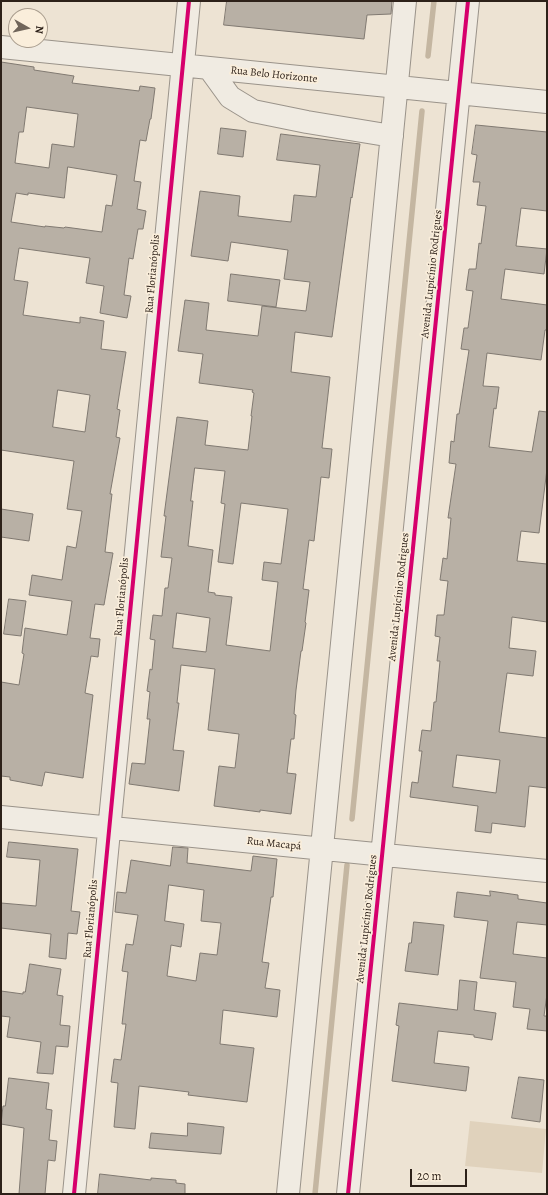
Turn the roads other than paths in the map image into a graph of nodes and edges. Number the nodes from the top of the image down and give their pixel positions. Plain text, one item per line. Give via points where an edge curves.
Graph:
1 (189, 1) edge
2 (405, 1) edge
3 (468, 1) edge
4 (1, 47) edge
5 (182, 66) junction
6 (209, 68) junction
7 (397, 87) junction
8 (459, 93) junction
9 (547, 102) edge
10 (392, 136) junction
11 (1, 817) edge
12 (109, 828) junction
13 (322, 849) junction
14 (382, 855) junction
15 (547, 871) edge
16 (74, 1194) edge
17 (288, 1194) edge
18 (348, 1194) edge

1 - 5 street, Rua Florianópolis
2 - 7 street
3 - 8 street, Avenida Lupicínio Rodrigues
4 - 5 street, Rua Belo Horizonte
5 - 6 street, Rua Belo Horizonte
5 - 12 street, Rua Florianópolis
6 - 7 street, Rua Belo Horizonte
6 - 10 street via 230,97 253,111
7 - 8 street, Rua Belo Horizonte
7 - 10 street
8 - 9 street, Rua Belo Horizonte
8 - 14 street, Avenida Lupicínio Rodrigues
10 - 13 street
11 - 12 street, Rua Macapá
12 - 13 street, Rua Macapá
12 - 16 street, Rua Florianópolis
13 - 14 street, Rua Macapá
13 - 17 street
14 - 15 street, Rua Macapá
14 - 18 street, Avenida Lupicínio Rodrigues

